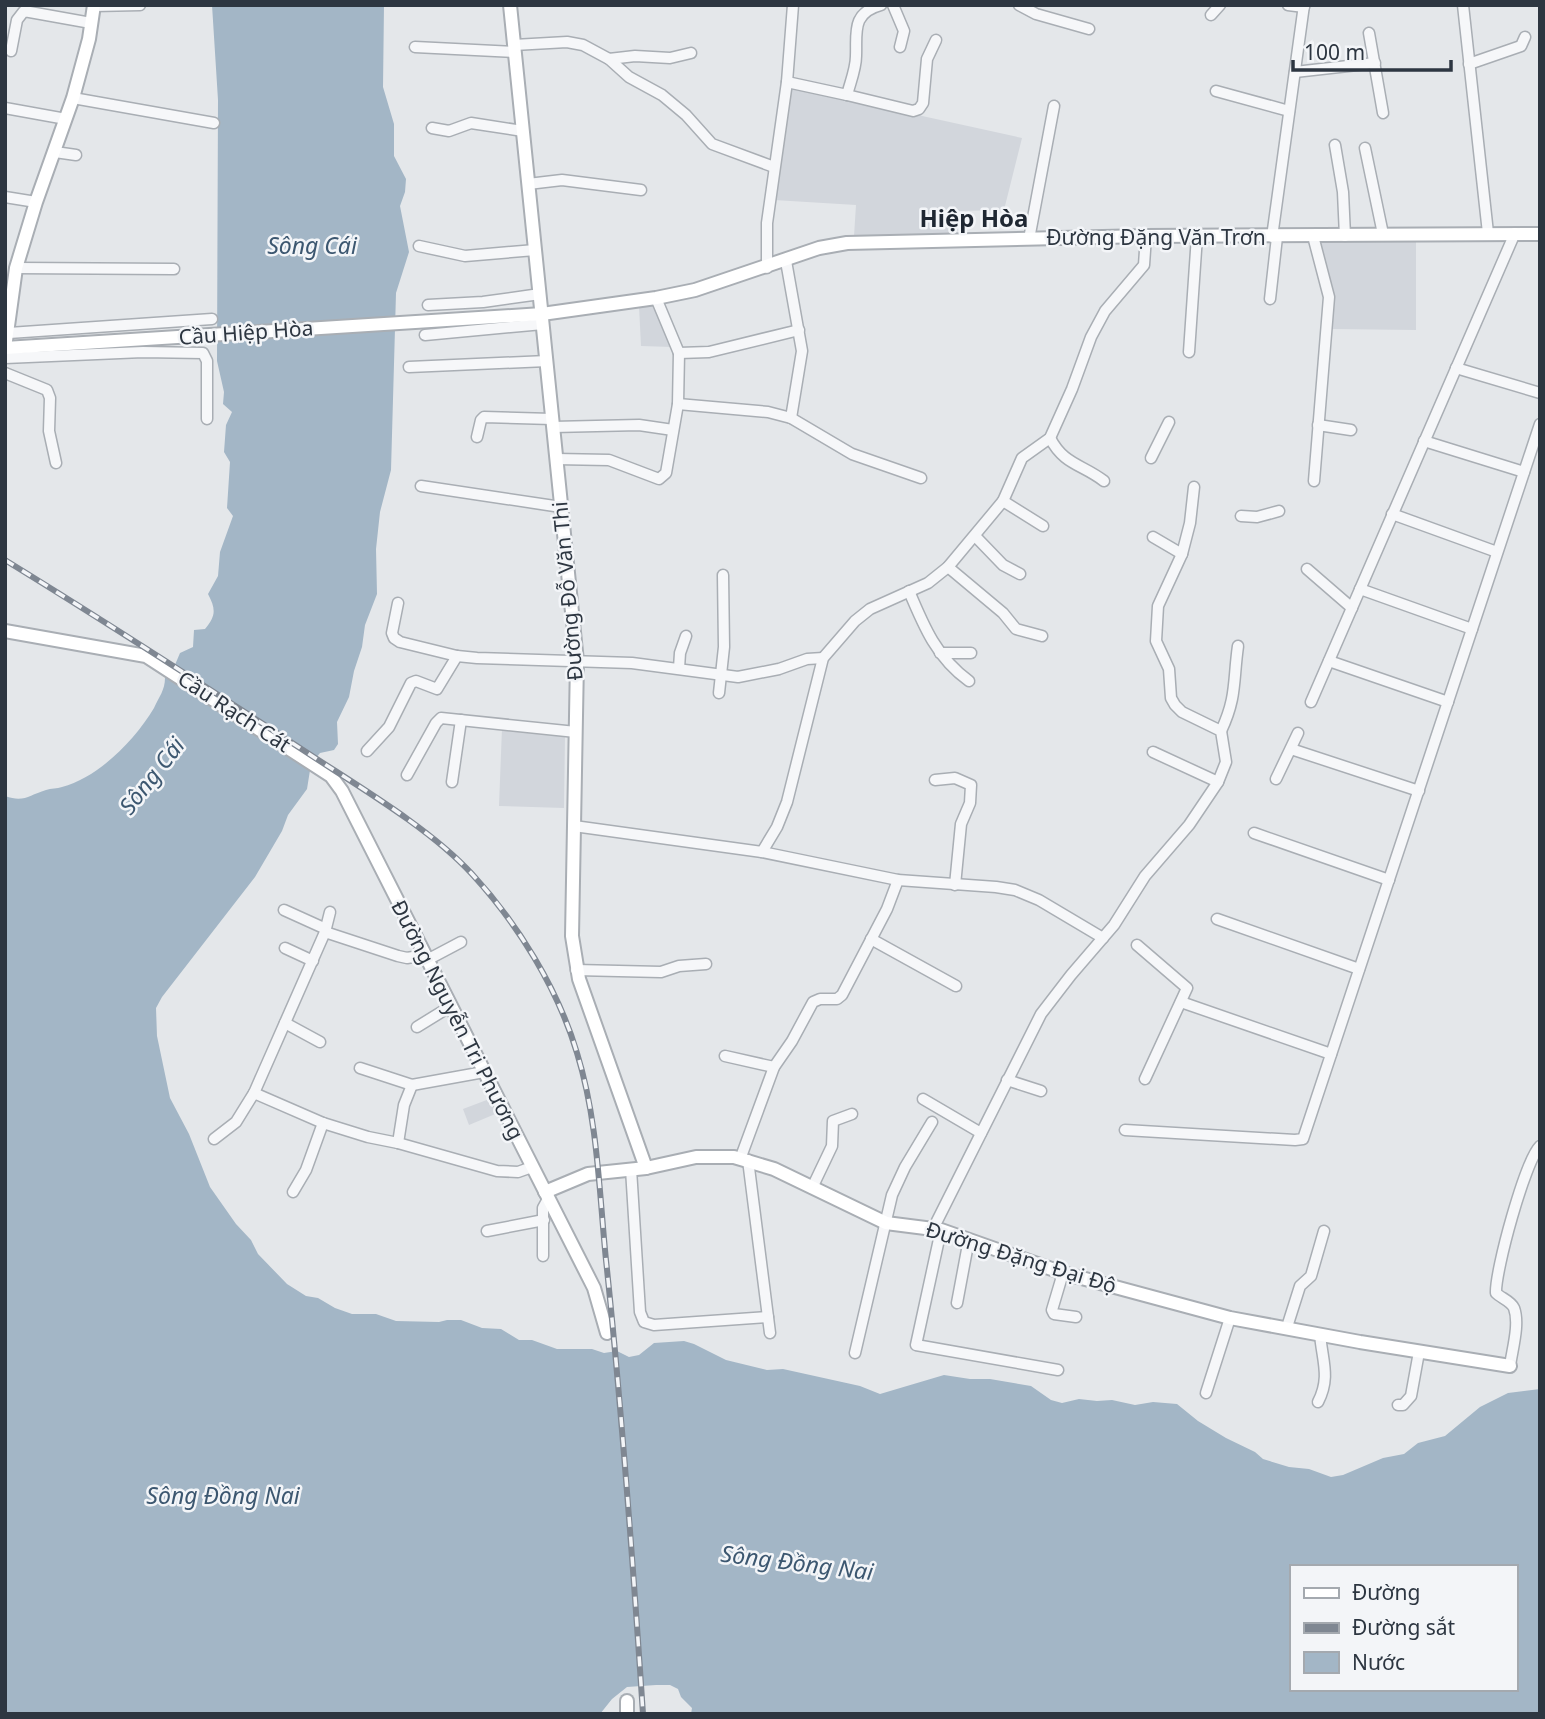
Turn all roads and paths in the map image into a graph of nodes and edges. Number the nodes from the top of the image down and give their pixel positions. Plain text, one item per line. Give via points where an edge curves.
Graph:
1 (140, 5) edge
2 (510, 5) edge
3 (793, 5) edge
4 (881, 5) edge
5 (893, 5) edge
6 (1019, 5) edge
7 (1220, 5) edge
8 (1288, 5) edge
9 (1463, 5) edge
10 (94, 6) edge
11 (1304, 6) edge
12 (1038, 10) edge
13 (1212, 15) dead end
14 (91, 23) junction
15 (1089, 29) dead end
16 (1369, 33) dead end
17 (1525, 37) dead end
18 (936, 40) dead end
19 (415, 47) dead end
20 (900, 47) dead end
21 (515, 48) junction
22 (11, 51) dead end
23 (691, 53) dead end
24 (609, 59) junction
25 (1375, 64) junction
26 (1469, 64) junction
27 (1295, 72) junction
28 (787, 82) junction
29 (1216, 91) dead end
30 (847, 95) junction
31 (73, 98) junction
32 (1054, 106) dead end
33 (5, 108) edge
34 (1289, 111) junction
35 (1383, 113) dead end
36 (66, 120) junction
37 (214, 123) dead end
38 (432, 128) dead end
39 (523, 131) junction
40 (1335, 145) dead end
41 (1365, 148) dead end
42 (55, 152) junction
43 (76, 155) dead end
44 (774, 167) junction
45 (528, 184) junction
46 (641, 190) dead end
47 (5, 197) edge
48 (36, 202) junction
49 (1488, 233) junction
50 (1515, 233) junction
51 (1383, 234) junction
52 (1540, 234) edge
53 (1146, 236) junction
54 (1197, 236) junction
55 (1313, 236) junction
56 (1345, 236) junction
57 (1274, 237) junction
58 (1029, 239) junction
59 (419, 246) dead end
60 (535, 250) junction
61 (786, 261) junction
62 (16, 268) junction
63 (767, 268) junction
64 (174, 270) dead end
65 (540, 294) junction
66 (656, 298) junction
67 (1270, 299) dead end
68 (428, 305) dead end
69 (8, 306) edge
70 (212, 318) dead end
71 (487, 318) joint
72 (542, 319) junction
73 (799, 330) junction
74 (9, 333) junction
75 (425, 335) dead end
76 (5, 348) edge
77 (1189, 352) dead end
78 (679, 353) junction
79 (5, 358) edge
80 (547, 361) junction
81 (409, 367) dead end
82 (1456, 368) junction
83 (5, 373) edge
84 (1540, 393) edge
85 (678, 404) junction
86 (791, 418) junction
87 (206, 419) dead end
88 (1169, 422) dead end
89 (553, 423) junction
90 (1540, 424) edge
91 (1318, 425) junction
92 (673, 430) junction
93 (1351, 430) dead end
94 (477, 437) dead end
95 (1050, 438) junction
96 (1424, 442) junction
97 (1151, 458) dead end
98 (556, 459) junction
99 (55, 463) dead end
100 (1524, 472) junction
101 (921, 478) dead end
102 (1104, 481) dead end
103 (1314, 481) dead end
104 (421, 486) dead end
105 (1194, 487) dead end
106 (1003, 501) junction
107 (561, 507) junction
108 (1279, 511) dead end
109 (1392, 514) junction
110 (1241, 516) dead end
111 (1043, 526) dead end
112 (975, 536) junction
113 (1153, 537) dead end
114 (1497, 552) junction
115 (1182, 555) junction
116 (948, 567) junction
117 (1307, 569) dead end
118 (1020, 574) dead end
119 (723, 575) dead end
120 (1360, 589) junction
121 (909, 591) junction
122 (398, 603) dead end
123 (1352, 608) junction
124 (1472, 629) junction
125 (5, 631) edge
126 (686, 636) dead end
127 (1042, 636) dead end
128 (1238, 646) dead end
129 (940, 653) junction
130 (971, 653) dead end
131 (457, 656) junction
132 (823, 658) junction
133 (577, 661) junction
134 (1329, 661) junction
135 (679, 668) junction
136 (722, 675) junction
137 (970, 681) dead end
138 (719, 694) dead end
139 (1311, 702) dead end
140 (1448, 702) junction
141 (461, 720) junction
142 (1221, 731) junction
143 (576, 732) junction
144 (1298, 733) dead end
145 (1291, 749) junction
146 (368, 751) dead end
147 (1153, 752) dead end
148 (323, 769) joint
149 (407, 775) dead end
150 (1276, 779) dead end
151 (935, 780) dead end
152 (452, 782) dead end
153 (1218, 782) junction
154 (1419, 791) junction
155 (574, 826) junction
156 (1254, 833) dead end
157 (762, 852) junction
158 (898, 880) junction
159 (1389, 880) junction
160 (955, 886) junction
161 (284, 910) dead end
162 (330, 912) dead end
163 (1217, 919) dead end
164 (326, 931) junction
165 (1103, 938) junction
166 (871, 939) junction
167 (461, 942) dead end
168 (1137, 945) dead end
169 (285, 948) dead end
170 (426, 958) junction
171 (313, 961) junction
172 (706, 964) dead end
173 (1359, 969) junction
174 (576, 970) junction
175 (956, 986) dead end
176 (1181, 1002) junction
177 (450, 1006) junction
178 (285, 1023) junction
179 (417, 1027) dead end
180 (320, 1042) dead end
181 (1331, 1054) junction
182 (725, 1056) dead end
183 (774, 1067) junction
184 (360, 1068) dead end
185 (484, 1072) junction
186 (1145, 1079) dead end
187 (1007, 1080) junction
188 (412, 1085) junction
189 (1041, 1091) dead end
190 (254, 1093) junction
191 (923, 1099) dead end
192 (852, 1114) dead end
193 (932, 1122) dead end
194 (323, 1123) junction
195 (1125, 1130) dead end
196 (981, 1133) junction
197 (214, 1139) dead end
198 (398, 1143) junction
199 (1540, 1146) edge
200 (745, 1157) junction
201 (532, 1167) junction
202 (646, 1168) junction
203 (631, 1169) junction
204 (812, 1188) junction
205 (293, 1192) dead end
206 (546, 1196) junction
207 (544, 1220) junction
208 (886, 1223) junction
209 (937, 1229) junction
210 (487, 1231) dead end
211 (1324, 1231) dead end
212 (969, 1239) junction
213 (543, 1256) dead end
214 (1063, 1273) junction
215 (957, 1303) dead end
216 (768, 1317) junction
217 (1076, 1317) dead end
218 (1230, 1318) junction
219 (1287, 1327) junction
220 (604, 1333) dead end
221 (770, 1333) dead end
222 (1320, 1334) junction
223 (1419, 1352) junction
224 (855, 1353) dead end
225 (1510, 1366) joint
226 (1058, 1370) dead end
227 (1206, 1393) dead end
228 (1318, 1402) dead end
229 (1398, 1405) dead end

1 - 10 street
2 - 21 main road, Đường Đỗ Văn Thi
3 - 28 street
4 - 30 street via 866,12 855,30 857,54
5 - 20 street via 904,31
6 - 12 street
7 - 13 street
8 - 11 street
9 - 26 street
10 - 14 main road
11 - 27 street
12 - 15 street
14 - 22 street via 24,11 17,20
14 - 31 main road
16 - 25 street
17 - 26 street via 1521,46
18 - 30 street via 927,59 919,109
19 - 21 street
21 - 24 street via 575,42
21 - 39 main road, Đường Đỗ Văn Thi
23 - 24 street
24 - 44 street via 687,115 712,144
25 - 27 street
25 - 35 street
26 - 49 street
27 - 34 street
28 - 30 street
28 - 44 street
29 - 34 street
31 - 36 main road
31 - 37 street
32 - 58 street
33 - 36 street
34 - 57 street
36 - 42 main road
38 - 39 street via 449,131 471,123
39 - 45 main road, Đường Đỗ Văn Thi
40 - 56 street
41 - 51 street
42 - 43 street
42 - 48 main road
44 - 63 street
45 - 46 street via 562,180
45 - 60 main road, Đường Đỗ Văn Thi
47 - 48 street
48 - 62 main road
49 - 50 main road, Đường Đặng Văn Trơn
49 - 51 main road, Đường Đặng Văn Trơn
50 - 52 main road, Đường Đặng Văn Trơn
50 - 82 street
51 - 56 main road, Đường Đặng Văn Trơn
53 - 54 main road, Đường Đặng Văn Trơn
53 - 58 main road, Đường Đặng Văn Trơn
53 - 95 street via 1144,265 1105,311
54 - 57 main road, Đường Đặng Văn Trơn
54 - 77 street
55 - 56 main road, Đường Đặng Văn Trơn
55 - 57 main road, Đường Đặng Văn Trơn
55 - 91 street via 1329,297
57 - 67 street
58 - 61 main road, Đường Đặng Văn Trơn via 848,243
59 - 60 street via 465,256
60 - 65 main road, Đường Đỗ Văn Thi
61 - 63 main road, Đường Đặng Văn Trơn
61 - 73 street
62 - 64 street
62 - 69 main road
63 - 66 main road, Đường Đặng Văn Trơn
65 - 68 street
65 - 72 main road, Đường Đỗ Văn Thi
66 - 72 main road, Đường Đặng Văn Trơn
66 - 78 street
69 - 74 main road
70 - 74 street
71 - 72 main road, Đường Đặng Văn Trơn
71 - 76 main road, Cầu Hiệp Hòa
72 - 75 street
72 - 80 main road, Đường Đỗ Văn Thi
73 - 78 street via 709,352
73 - 86 street via 801,364
74 - 76 main road
78 - 85 street
79 - 87 street via 203,353 208,361
80 - 81 street
80 - 89 main road, Đường Đỗ Văn Thi
82 - 84 street
82 - 96 street
83 - 99 street via 48,393
85 - 86 street
85 - 92 street
86 - 101 street via 852,454
88 - 97 street
89 - 92 street
89 - 94 street via 484,417
89 - 98 main road, Đường Đỗ Văn Thi
90 - 100 street
91 - 93 street
91 - 103 street
92 - 98 street via 666,473 659,479 609,460
95 - 102 street via 1065,460
95 - 106 street via 1022,458
96 - 100 street
96 - 109 street
98 - 107 main road, Đường Đỗ Văn Thi
100 - 114 street
104 - 107 street
105 - 115 street
106 - 111 street
106 - 112 street
107 - 133 main road, Đường Đỗ Văn Thi
108 - 110 street
109 - 114 street
109 - 120 street
112 - 116 street
112 - 118 street via 1003,565
113 - 115 street
114 - 124 street
115 - 142 street via 1158,606 1156,641 1169,669 1175,705
116 - 121 street
116 - 127 street via 1016,629
117 - 123 street
119 - 136 street
120 - 123 street
120 - 124 street
121 - 129 street
121 - 132 street via 855,621
122 - 131 street via 394,639
123 - 134 street
124 - 140 street
125 - 148 main road, Cầu Rạch Cát via 146,656
126 - 135 street
128 - 142 street via 1235,691
129 - 130 street
129 - 137 street
131 - 133 street
131 - 146 street via 437,689 411,682 389,727
132 - 136 street via 748,675
132 - 157 street via 787,802
133 - 135 street
133 - 143 main road, Đường Đỗ Văn Thi
134 - 139 street
134 - 140 street
135 - 136 street
136 - 138 street
140 - 154 street
141 - 143 street
141 - 149 street via 439,720
141 - 152 street
142 - 153 street via 1226,762
143 - 155 main road, Đường Đỗ Văn Thi
144 - 145 street
145 - 150 street
145 - 154 street
147 - 153 street
148 - 170 main road, Đường Nguyễn Tri Phương via 342,791
151 - 160 street via 955,778 971,785 970,803 961,824
153 - 165 street via 1189,825 1144,876
154 - 159 street
155 - 157 street
155 - 174 main road, Đường Đỗ Văn Thi via 572,936
156 - 159 street
157 - 158 street
158 - 160 street
158 - 166 street
159 - 173 street
160 - 165 street via 1015,890
161 - 164 street
162 - 164 street
163 - 173 street
164 - 170 street via 398,956
164 - 171 street
165 - 187 street via 1041,1014
166 - 175 street
166 - 183 street via 840,997 813,1002
167 - 170 street
168 - 176 street via 1187,988
169 - 171 street
170 - 177 main road, Đường Nguyễn Tri Phương
171 - 178 street
172 - 174 street via 661,972
173 - 181 street
174 - 202 main road, Đường Đỗ Văn Thi
176 - 181 street
176 - 186 street
177 - 179 street
177 - 185 main road, Đường Nguyễn Tri Phương
178 - 180 street
178 - 190 street
181 - 195 street via 1303,1139
182 - 183 street
183 - 200 street
184 - 188 street
185 - 188 street
185 - 201 main road, Đường Nguyễn Tri Phương
187 - 189 street
187 - 196 street
188 - 198 street
190 - 194 street
190 - 197 street via 236,1122
191 - 196 street
192 - 204 street via 833,1121 832,1146
193 - 208 street via 892,1195
194 - 198 street
194 - 205 street
196 - 209 street
198 - 201 street via 497,1171
199 - 225 street via 1529,1164 1496,1285 1496,1293 1514,1309
200 - 202 main road, Đường Đặng Đại Độ via 684,1158
200 - 204 main road, Đường Đặng Đại Độ
200 - 216 street
201 - 206 main road, Đường Nguyễn Tri Phương
202 - 203 main road, Đường Đặng Đại Độ
203 - 206 main road, Đường Đặng Đại Độ via 588,1174
203 - 216 street via 644,1322
204 - 208 main road, Đường Đặng Đại Độ
206 - 207 street
206 - 220 main road, Đường Nguyễn Tri Phương via 601,1306
207 - 210 street
207 - 213 street
208 - 209 main road, Đường Đặng Đại Độ
208 - 224 street
209 - 212 main road, Đường Đặng Đại Độ
209 - 226 street via 916,1345
211 - 219 street via 1311,1276 1300,1286
212 - 214 main road, Đường Đặng Đại Độ
212 - 215 street
214 - 217 street via 1052,1310
214 - 218 main road, Đường Đặng Đại Độ
216 - 221 street
218 - 219 main road, Đường Đặng Đại Độ
218 - 227 street
219 - 222 main road, Đường Đặng Đại Độ
222 - 223 main road, Đường Đặng Đại Độ
222 - 228 street via 1327,1377
223 - 225 main road, Đường Đặng Đại Độ
223 - 229 street via 1411,1396

